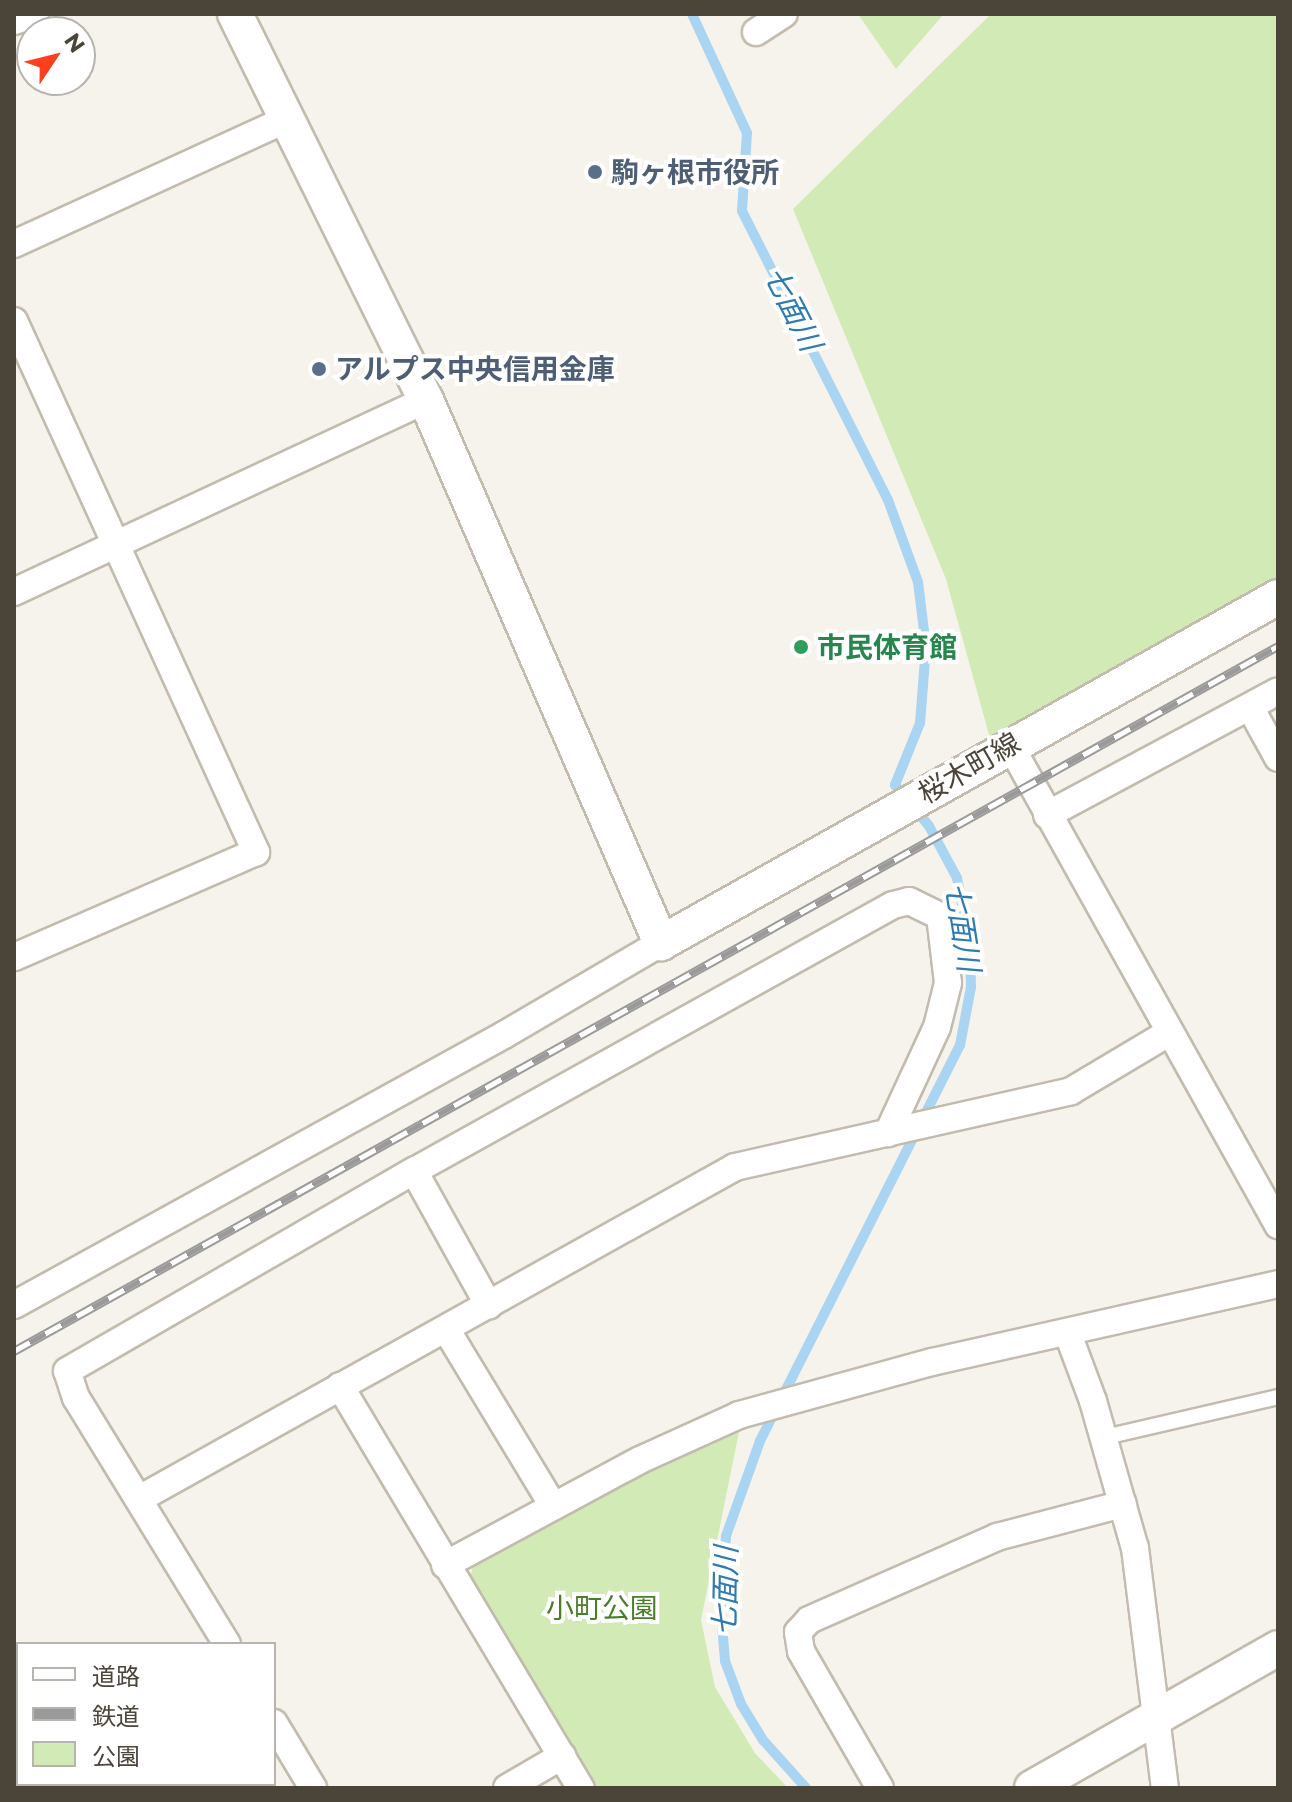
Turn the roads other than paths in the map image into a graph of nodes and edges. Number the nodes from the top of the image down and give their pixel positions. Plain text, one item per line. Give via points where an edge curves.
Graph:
1 (35, 14) edge
2 (235, 14) edge
3 (784, 14) edge
4 (14, 21) edge
5 (756, 32) dead end
6 (287, 119) junction
7 (14, 244) edge
8 (14, 321) edge
9 (426, 400) junction
10 (116, 544) junction
11 (14, 592) edge
12 (1278, 597) edge
13 (1278, 691) edge
14 (1250, 707) junction
15 (1010, 745) junction
16 (1278, 758) edge
17 (1047, 815) junction
18 (661, 943) junction
19 (15, 954) edge
20 (1170, 1032) junction
21 (892, 1132) junction
22 (414, 1171) junction
23 (1278, 1225) edge
24 (1278, 1284) edge
25 (14, 1305) edge
26 (489, 1306) junction
27 (446, 1329) junction
28 (1068, 1334) junction
29 (340, 1386) junction
30 (1278, 1397) edge
31 (1105, 1437) junction
32 (139, 1499) junction
33 (1123, 1504) junction
34 (553, 1506) junction
35 (445, 1565) junction
36 (226, 1642) edge
37 (1278, 1648) edge
38 (1156, 1718) junction
39 (276, 1726) edge
40 (562, 1756) junction
41 (313, 1788) edge
42 (507, 1788) edge
43 (581, 1788) edge
44 (880, 1788) edge
45 (1032, 1788) edge
46 (1165, 1788) edge

1 - 4 street
2 - 6 street
3 - 5 street
6 - 7 street
6 - 9 street
8 - 10 street
9 - 10 street
9 - 18 street
10 - 11 street
10 - 19 street via 256,852
12 - 15 street, 桜木町線
13 - 14 street
14 - 16 street
14 - 17 street
15 - 17 street
15 - 18 street, 桜木町線
17 - 20 street
18 - 25 street
20 - 21 street via 1071,1091
20 - 23 street
21 - 22 street via 937,1027 948,983 940,916 909,901
21 - 26 street via 735,1167
22 - 26 street
22 - 32 street via 67,1371 76,1398
24 - 28 street
26 - 27 street
27 - 29 street
27 - 34 street
28 - 31 street
28 - 34 street via 807,1394 751,1412 640,1460
29 - 32 street
29 - 35 street
30 - 31 lane
31 - 33 street
32 - 36 street
33 - 38 street via 1135,1548
33 - 44 street via 997,1537 809,1620 798,1632 801,1651
34 - 35 street
35 - 40 street
37 - 38 street
38 - 45 street
38 - 46 street
39 - 41 street
40 - 42 street
40 - 43 street

